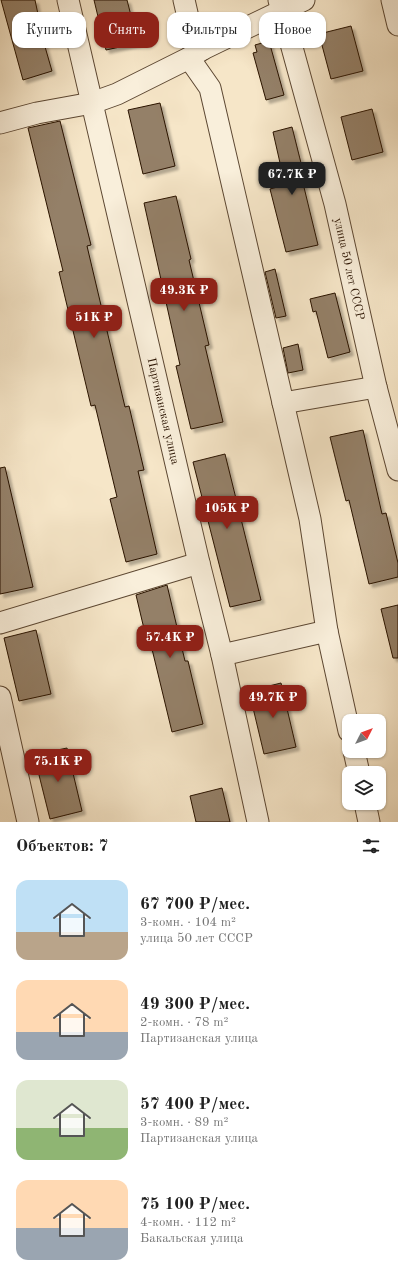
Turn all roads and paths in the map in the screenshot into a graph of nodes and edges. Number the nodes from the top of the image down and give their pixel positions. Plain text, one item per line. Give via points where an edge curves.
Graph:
1 (68, 0) edge
2 (184, 0) edge
3 (304, 0) edge
4 (392, 0) edge
5 (280, 5) edge
6 (398, 25) edge
7 (196, 53) junction
8 (92, 103) junction
9 (0, 123) edge
10 (376, 387) junction
11 (283, 403) junction
12 (398, 470) edge
13 (199, 563) junction
14 (0, 623) edge
15 (327, 631) junction
16 (222, 655) junction
17 (0, 697) edge
18 (345, 714) edge
19 (367, 810) edge
20 (28, 822) edge
21 (258, 822) edge
22 (370, 822) edge

1 - 8 street, Партизанская улица
2 - 7 street
3 - 5 street
4 - 6 street
5 - 7 street
5 - 10 street, улица 50 лет СССР via 335,204
7 - 8 street via 117,94
7 - 11 street via 210,88
8 - 9 street
8 - 13 street, Партизанская улица
10 - 11 street
10 - 12 street, улица 50 лет СССР
11 - 15 street via 310,519
13 - 14 street
13 - 16 street, Партизанская улица
15 - 16 street
15 - 18 street
16 - 21 street, Партизанская улица
17 - 20 street
19 - 22 street

